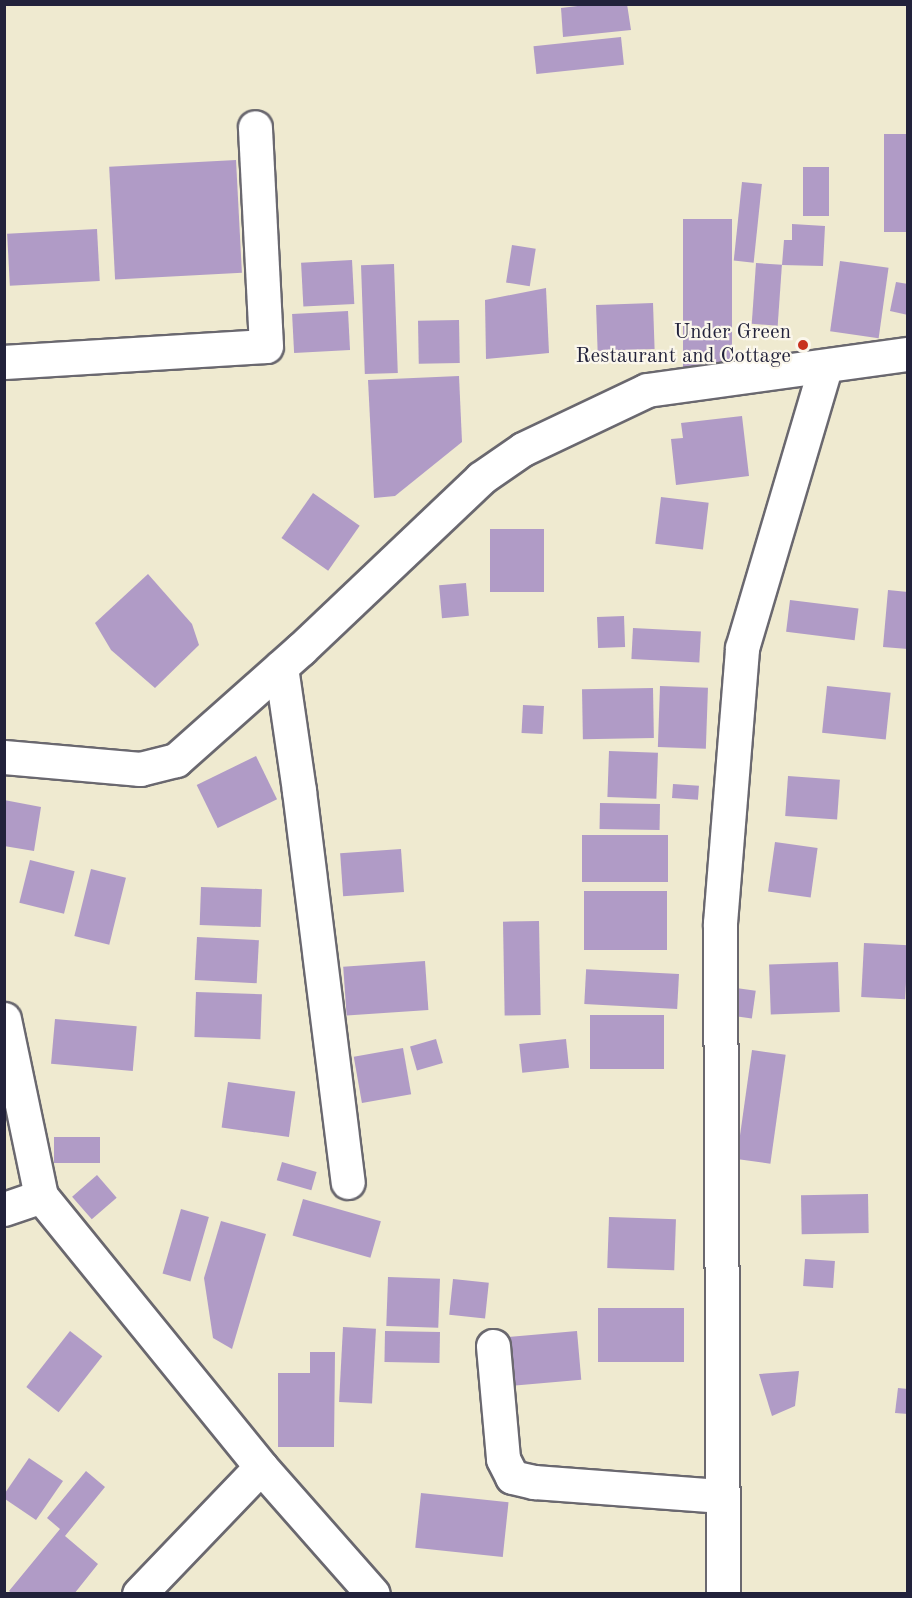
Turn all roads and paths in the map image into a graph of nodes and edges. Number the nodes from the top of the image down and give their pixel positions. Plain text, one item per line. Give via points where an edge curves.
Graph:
1 (255, 127) dead end
2 (908, 354) edge
3 (4, 362) edge
4 (825, 367) junction
5 (281, 666) junction
6 (4, 757) edge
7 (4, 1019) edge
8 (348, 1182) dead end
9 (41, 1196) junction
10 (4, 1209) edge
11 (493, 1346) dead end
12 (261, 1467) junction
13 (722, 1496) junction
14 (139, 1593) edge
15 (373, 1593) edge
16 (723, 1593) edge

1 - 3 street via 266,346
2 - 4 street
4 - 5 street via 647,390 523,449 481,478
4 - 13 street via 742,648 720,923
5 - 6 street via 176,760 140,769
5 - 8 street
7 - 9 street
9 - 10 street
9 - 12 street
11 - 13 street via 503,1459 512,1477
12 - 14 street
12 - 15 street
13 - 16 street

